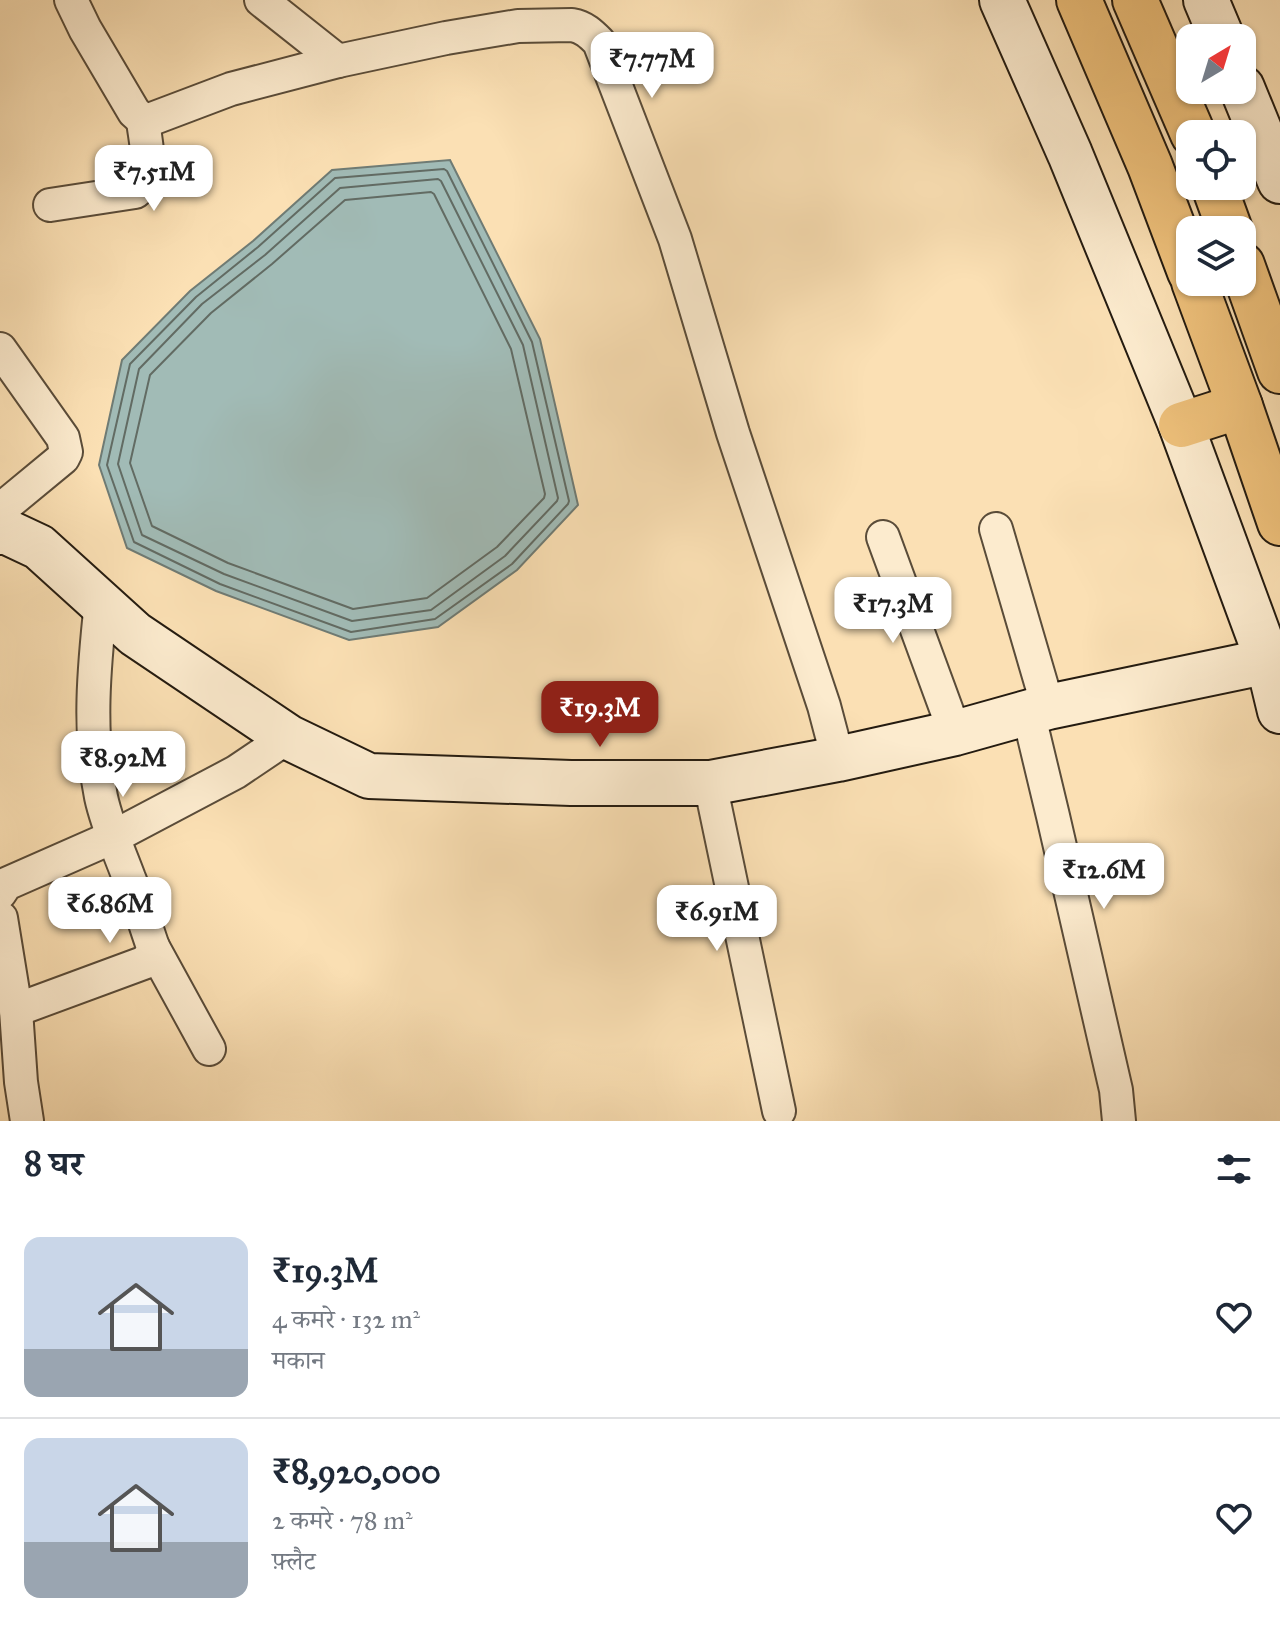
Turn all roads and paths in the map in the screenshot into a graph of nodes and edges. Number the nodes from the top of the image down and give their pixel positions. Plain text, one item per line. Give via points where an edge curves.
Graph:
1 (71, 0) edge
2 (261, 0) edge
3 (1002, 0) edge
4 (1079, 0) edge
5 (1135, 0) edge
6 (1206, 0) edge
7 (1216, 24) edge
8 (338, 61) junction
9 (1249, 104) edge
10 (143, 120) junction
11 (1187, 120) edge
12 (1280, 181) edge
13 (50, 205) dead end
14 (1176, 235) edge
15 (1199, 296) edge
16 (1253, 296) edge
17 (0, 349) edge
18 (1280, 371) edge
19 (1240, 406) junction
20 (1181, 425) junction
21 (0, 510) edge
22 (1280, 523) edge
23 (996, 529) dead end
24 (0, 532) edge
25 (883, 537) dead end
26 (101, 602) junction
27 (1276, 658) edge
28 (1038, 710) junction
29 (1280, 711) edge
30 (955, 733) junction
31 (288, 737) junction
32 (838, 759) junction
33 (710, 783) junction
34 (113, 837) junction
35 (0, 893) edge
36 (0, 908) edge
37 (0, 918) edge
38 (153, 947) junction
39 (16, 1010) junction
40 (209, 1049) dead end
41 (779, 1111) dead end
42 (27, 1121) edge
43 (1119, 1121) edge

1 - 10 street
2 - 8 street
3 - 20 main road
4 - 14 highway
5 - 11 highway
6 - 7 main road
8 - 10 street via 231,89
8 - 32 street via 518,26 572,25 599,42 675,239
9 - 12 main road
10 - 13 street via 147,164 142,187
15 - 19 highway
16 - 18 highway
17 - 21 street via 63,438 66,452
19 - 20 highway
19 - 22 highway
20 - 27 main road
23 - 28 street
24 - 26 main road via 39,547
25 - 30 street
26 - 31 main road via 135,634
26 - 34 street via 93,740
27 - 28 main road
27 - 29 main road
28 - 30 main road
28 - 43 street
30 - 32 main road
31 - 33 main road via 369,776
31 - 34 street via 236,772
32 - 33 main road
33 - 41 street
34 - 35 street via 6,884
34 - 38 street
36 - 37 street
37 - 39 street
38 - 39 street via 146,962
38 - 40 street
39 - 42 street

